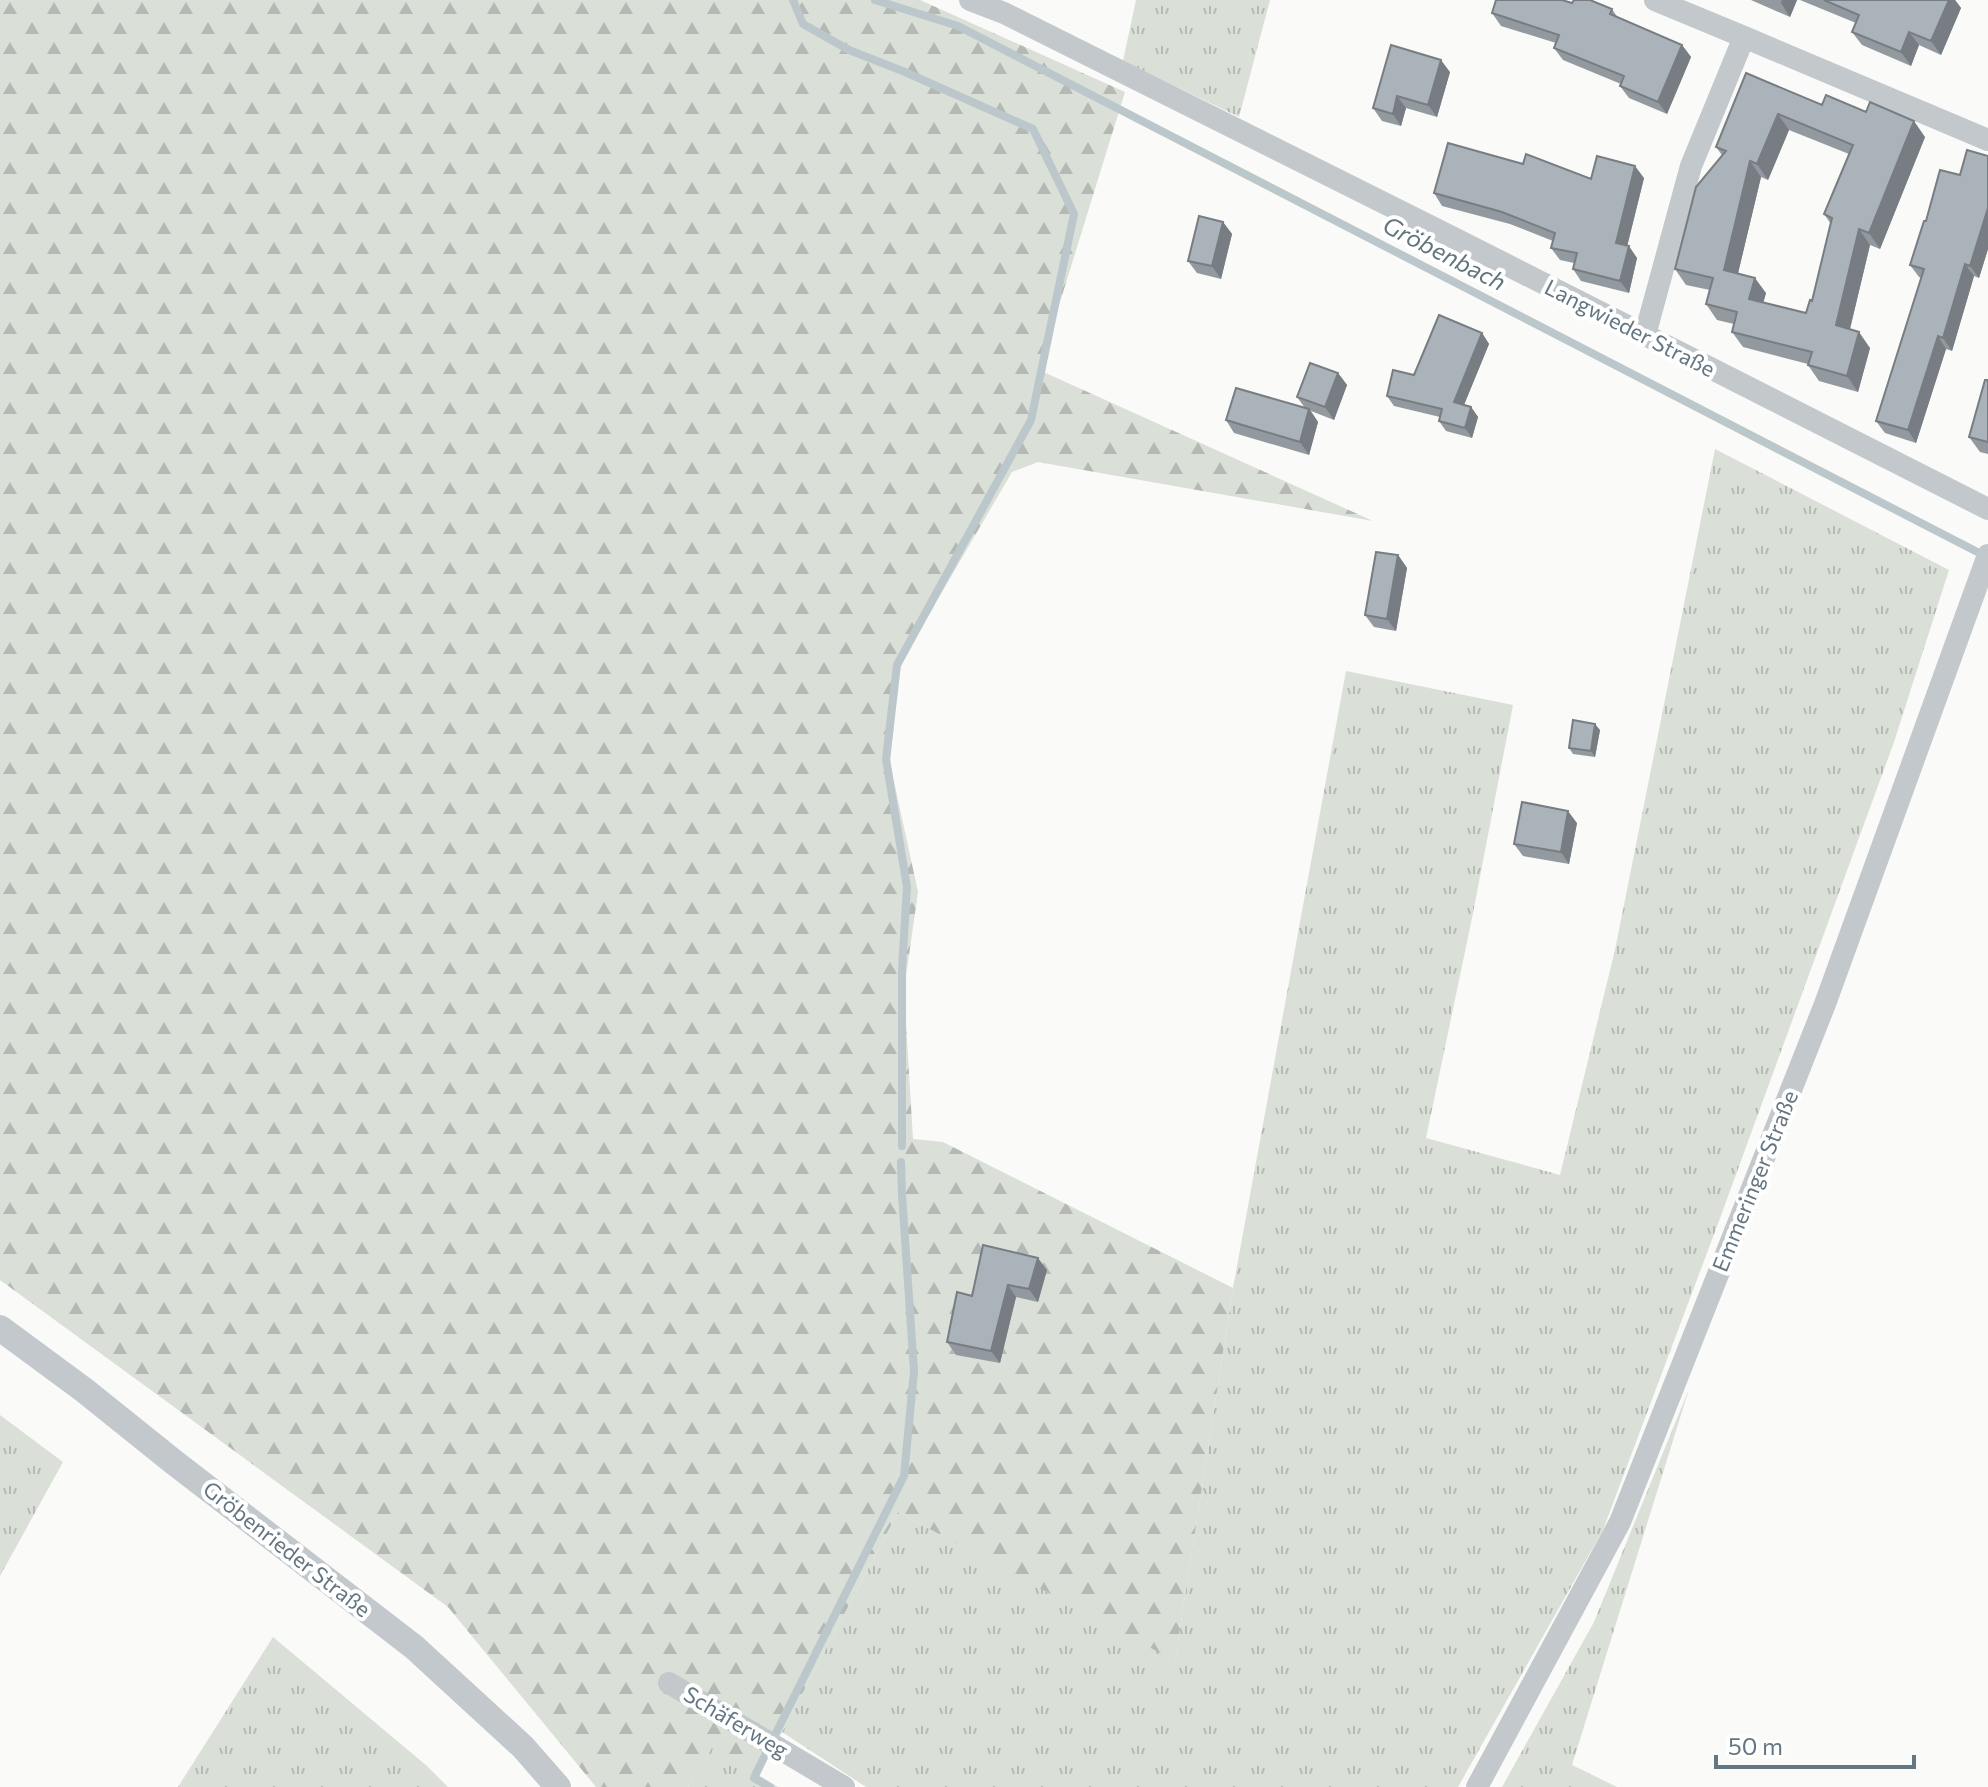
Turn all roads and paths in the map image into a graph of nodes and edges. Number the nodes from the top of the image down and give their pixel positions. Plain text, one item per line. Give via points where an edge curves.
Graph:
1 (970, 0) edge
2 (1655, 0) edge
3 (1744, 37) junction
4 (1988, 140) edge
5 (1645, 335) junction
6 (1988, 509) edge
7 (1988, 555) edge
8 (0, 1328) edge
9 (669, 1683) dead end
10 (558, 1787) edge
11 (844, 1787) edge
12 (1477, 1787) edge

1 - 5 street, Langwieder Straße
2 - 3 street
3 - 4 street
3 - 5 street via 1691,166
5 - 6 street, Langwieder Straße
7 - 12 street, Emmeringer Straße via 1825,1004 1620,1522
8 - 10 street, Gröbenrieder Straße via 414,1647 523,1747
9 - 11 street, Schäferweg

